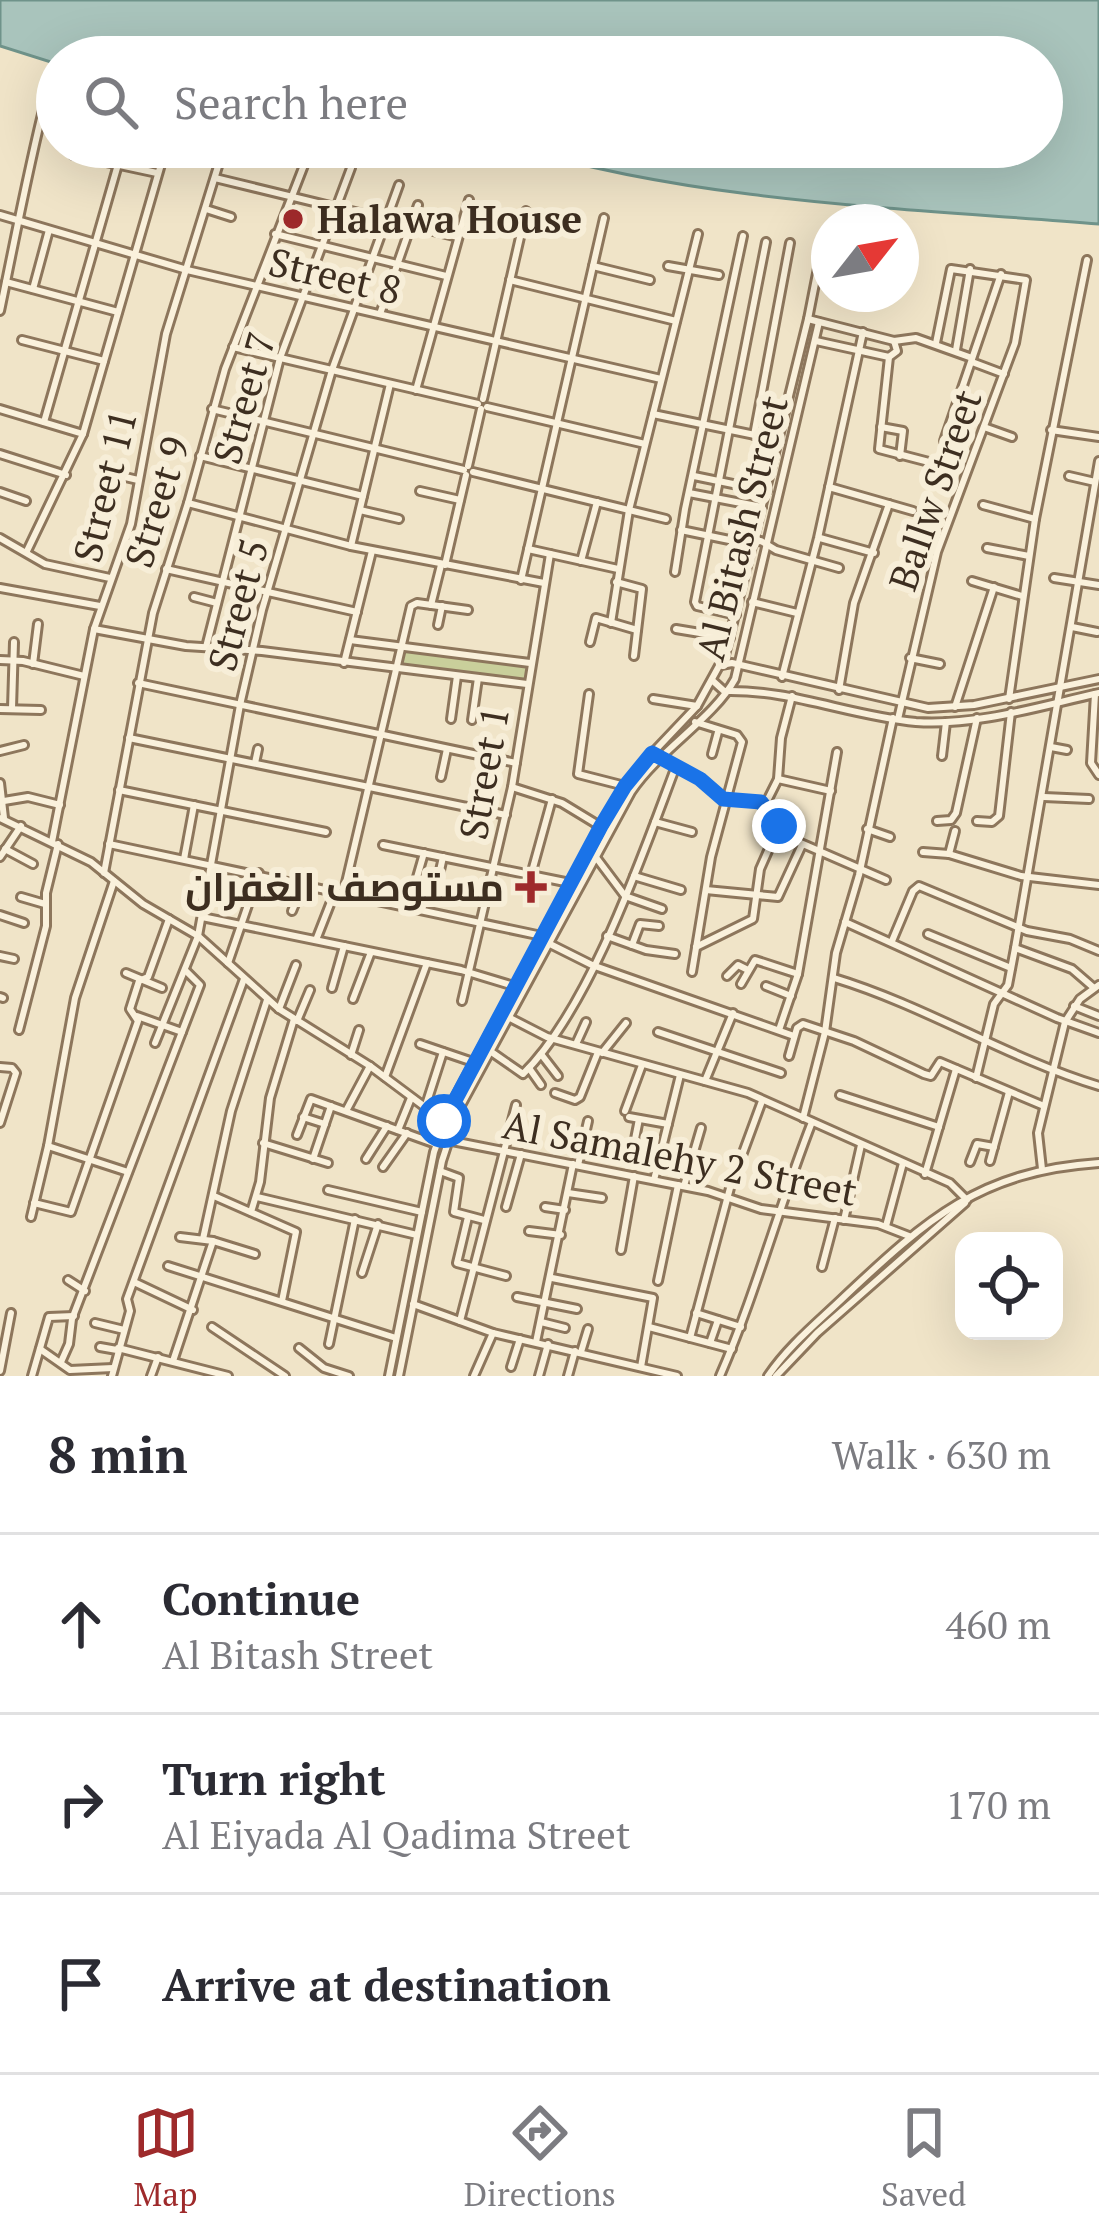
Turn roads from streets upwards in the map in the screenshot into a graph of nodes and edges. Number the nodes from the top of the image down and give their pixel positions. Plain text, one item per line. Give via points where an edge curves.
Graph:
1 (36, 142) edge
2 (117, 168) edge
3 (136, 168) edge
4 (160, 168) edge
5 (218, 168) edge
6 (302, 168) edge
7 (350, 168) dead end
8 (159, 173) junction
9 (215, 178) junction
10 (399, 185) dead end
11 (290, 197) junction
12 (469, 200) dead end
13 (418, 205) dead end
14 (336, 208) junction
15 (206, 209) junction
16 (526, 211) dead end
17 (0, 215) edge
18 (231, 217) dead end
19 (604, 218) dead end
20 (18, 220) junction
21 (386, 220) junction
22 (411, 226) junction
23 (49, 230) junction
24 (275, 234) junction
25 (698, 234) dead end
26 (743, 236) dead end
27 (458, 237) junction
28 (766, 242) dead end
29 (790, 243) dead end
30 (95, 244) junction
31 (322, 245) junction
32 (134, 255) junction
33 (372, 258) junction
34 (1087, 260) dead end
35 (397, 264) junction
36 (593, 266) junction
37 (668, 266) dead end
38 (688, 269) junction
39 (970, 269) junction
40 (187, 270) junction
41 (1001, 274) junction
42 (719, 275) dead end
43 (446, 276) junction
44 (510, 280) junction
45 (650, 280) dead end
46 (6, 282) junction
47 (256, 286) junction
48 (33, 289) junction
49 (303, 297) junction
50 (585, 299) junction
51 (79, 302) junction
52 (811, 303) edge
53 (354, 308) junction
54 (0, 311) edge
55 (118, 312) junction
56 (380, 314) junction
57 (808, 320) junction
58 (676, 321) junction
59 (819, 322) junction
60 (431, 326) junction
61 (863, 332) junction
62 (804, 339) junction
63 (22, 340) dead end
64 (496, 341) junction
65 (814, 341) junction
66 (894, 341) junction
67 (936, 343) junction
68 (233, 347) junction
69 (956, 350) junction
70 (64, 351) junction
71 (859, 351) junction
72 (889, 357) junction
73 (280, 358) junction
74 (572, 358) junction
75 (972, 360) junction
76 (104, 361) junction
77 (332, 370) junction
78 (1004, 374) junction
79 (662, 379) junction
80 (390, 384) junction
81 (416, 390) junction
82 (482, 405) junction
83 (0, 409) edge
84 (212, 409) junction
85 (653, 414) junction
86 (264, 421) junction
87 (44, 422) junction
88 (556, 423) junction
89 (704, 424) junction
90 (881, 427) junction
91 (984, 427) junction
92 (730, 430) junction
93 (1051, 430) junction
94 (314, 433) junction
95 (82, 434) junction
96 (754, 435) junction
97 (1099, 436) edge
98 (1012, 437) dead end
99 (779, 440) junction
100 (944, 441) dead end
101 (645, 444) junction
102 (374, 448) junction
103 (0, 454) edge
104 (200, 455) junction
105 (899, 455) junction
106 (1099, 460) edge
107 (929, 462) dead end
108 (252, 468) junction
109 (467, 471) junction
110 (108, 473) dead end
111 (66, 475) junction
112 (693, 476) junction
113 (1069, 476) dead end
114 (138, 480) junction
115 (300, 480) junction
116 (719, 481) junction
117 (1097, 482) edge
118 (829, 487) junction
119 (542, 488) junction
120 (766, 490) junction
121 (420, 491) dead end
122 (0, 492) edge
123 (688, 493) junction
124 (363, 496) junction
125 (716, 498) junction
126 (460, 500) junction
127 (26, 501) dead end
128 (597, 502) junction
129 (188, 503) junction
130 (889, 504) junction
131 (983, 505) dead end
132 (762, 508) junction
133 (360, 510) junction
134 (629, 510) junction
135 (913, 511) dead end
136 (239, 517) junction
137 (399, 519) dead end
138 (666, 519) dead end
139 (1035, 519) junction
140 (286, 530) junction
141 (681, 530) junction
142 (708, 536) junction
143 (818, 538) junction
144 (3, 540) edge
145 (754, 541) junction
146 (766, 544) junction
147 (351, 546) junction
148 (987, 548) dead end
149 (528, 549) junction
150 (372, 550) junction
151 (27, 551) junction
152 (0, 552) edge
153 (874, 553) junction
154 (550, 554) junction
155 (1029, 556) junction
156 (812, 560) junction
157 (581, 561) junction
158 (443, 565) junction
159 (839, 568) dead end
160 (166, 569) junction
161 (618, 569) junction
162 (675, 572) dead end
163 (110, 578) junction
164 (1054, 578) dead end
165 (520, 580) junction
166 (972, 581) dead end
167 (223, 582) junction
168 (616, 582) junction
169 (1079, 582) junction
170 (544, 583) junction
171 (1099, 585) edge
172 (994, 587) junction
173 (0, 588) edge
174 (267, 592) junction
175 (1022, 596) junction
176 (194, 597) dead end
177 (752, 602) junction
178 (217, 603) junction
179 (431, 604) junction
180 (100, 606) junction
181 (442, 606) junction
182 (469, 610) dead end
183 (357, 612) junction
184 (797, 613) junction
185 (736, 616) junction
186 (611, 622) junction
187 (38, 624) dead end
188 (438, 625) dead end
189 (1072, 627) junction
190 (94, 629) junction
191 (676, 629) dead end
192 (637, 631) junction
193 (1097, 632) edge
194 (730, 638) junction
195 (146, 639) junction
196 (350, 640) junction
197 (14, 642) dead end
198 (590, 643) dead end
199 (206, 647) junction
200 (403, 647) junction
201 (252, 650) junction
202 (634, 656) dead end
203 (910, 658) junction
204 (0, 660) edge
205 (12, 660) junction
206 (344, 663) junction
207 (530, 663) junction
208 (33, 664) junction
209 (940, 664) dead end
210 (739, 665) junction
211 (721, 666) junction
212 (398, 669) junction
213 (457, 676) junction
214 (86, 677) junction
215 (782, 677) junction
216 (478, 678) junction
217 (1099, 679) edge
218 (713, 681) junction
219 (138, 683) junction
220 (527, 684) junction
221 (1062, 687) junction
222 (839, 690) junction
223 (727, 691) junction
224 (1097, 693) edge
225 (589, 694) dead end
226 (792, 696) junction
227 (1009, 699) junction
228 (652, 700) dead end
229 (1060, 701) junction
230 (900, 704) junction
231 (240, 705) junction
232 (697, 706) junction
233 (955, 707) junction
234 (12, 708) junction
235 (0, 709) edge
236 (41, 710) dead end
237 (1011, 712) junction
238 (977, 718) junction
239 (451, 719) dead end
240 (895, 719) junction
241 (472, 720) dead end
242 (695, 722) junction
243 (946, 722) junction
244 (1096, 724) edge
245 (718, 732) junction
246 (382, 735) junction
247 (128, 738) junction
248 (24, 745) dead end
249 (1051, 747) junction
250 (447, 748) junction
251 (258, 749) dead end
252 (1067, 750) dead end
253 (0, 751) edge
254 (837, 752) dead end
255 (712, 754) dead end
256 (655, 755) junction
257 (942, 757) dead end
258 (230, 758) junction
259 (495, 759) junction
260 (255, 763) junction
261 (516, 763) junction
262 (676, 766) junction
263 (1099, 775) edge
264 (441, 777) dead end
265 (778, 779) junction
266 (0, 783) edge
267 (625, 786) junction
268 (370, 787) junction
269 (488, 788) dead end
270 (512, 788) junction
271 (119, 790) junction
272 (831, 791) junction
273 (1044, 797) junction
274 (552, 799) junction
275 (1089, 799) dead end
276 (726, 800) junction
277 (4, 801) junction
278 (60, 805) junction
279 (194, 805) junction
280 (765, 806) junction
281 (220, 811) junction
282 (506, 815) junction
283 (2, 818) edge
284 (937, 821) dead end
285 (976, 821) dead end
286 (655, 822) junction
287 (21, 826) junction
288 (779, 826) junction
289 (604, 828) junction
290 (867, 829) junction
291 (955, 831) dead end
292 (326, 832) dead end
293 (692, 832) dead end
294 (890, 837) dead end
295 (55, 843) junction
296 (109, 844) junction
297 (383, 845) dead end
298 (802, 845) junction
299 (817, 851) junction
300 (923, 852) dead end
301 (2, 853) edge
302 (424, 853) junction
303 (949, 854) junction
304 (595, 856) junction
305 (443, 857) junction
306 (184, 859) junction
307 (33, 864) dead end
308 (211, 864) junction
309 (860, 867) junction
310 (494, 868) junction
311 (104, 873) junction
312 (260, 873) junction
313 (532, 875) junction
314 (634, 876) junction
315 (1028, 877) junction
316 (886, 880) dead end
317 (114, 881) junction
318 (304, 883) junction
319 (570, 883) junction
320 (437, 884) dead end
321 (1099, 885) edge
322 (340, 890) junction
323 (681, 890) dead end
324 (706, 890) junction
325 (625, 896) junction
326 (21, 897) dead end
327 (755, 897) junction
328 (45, 904) junction
329 (409, 905) junction
330 (662, 909) dead end
331 (292, 911) dead end
332 (0, 915) edge
333 (202, 916) junction
334 (169, 919) junction
335 (481, 920) junction
336 (845, 922) junction
337 (24, 923) dead end
338 (244, 925) junction
339 (659, 926) dead end
340 (1019, 927) junction
341 (928, 934) dead end
342 (198, 936) junction
343 (607, 936) junction
344 (545, 939) junction
345 (316, 940) junction
346 (892, 942) junction
347 (632, 945) junction
348 (344, 946) junction
349 (696, 947) junction
350 (1015, 948) junction
351 (1099, 951) edge
352 (371, 952) junction
353 (675, 954) dead end
354 (0, 956) edge
355 (14, 959) dead end
356 (228, 963) junction
357 (427, 963) junction
358 (296, 965) dead end
359 (592, 965) junction
360 (1011, 968) junction
361 (748, 970) junction
362 (186, 972) junction
363 (469, 972) junction
364 (692, 972) dead end
365 (126, 973) dead end
366 (798, 974) junction
367 (728, 976) dead end
368 (834, 978) junction
369 (244, 979) junction
370 (144, 980) junction
371 (741, 984) dead end
372 (766, 986) dead end
373 (1097, 987) edge
374 (162, 988) dead end
375 (332, 988) dead end
376 (519, 988) junction
377 (310, 990) dead end
378 (1001, 993) junction
379 (791, 996) junction
380 (267, 1000) junction
381 (353, 1000) dead end
382 (462, 1000) dead end
383 (1074, 1006) junction
384 (278, 1009) junction
385 (733, 1013) junction
386 (137, 1016) junction
387 (508, 1016) junction
388 (1099, 1016) edge
389 (296, 1020) junction
390 (782, 1021) junction
391 (586, 1022) dead end
392 (1065, 1022) junction
393 (626, 1023) dead end
394 (163, 1024) junction
395 (798, 1027) junction
396 (19, 1030) dead end
397 (359, 1030) dead end
398 (779, 1030) junction
399 (182, 1032) junction
400 (658, 1032) dead end
401 (825, 1032) junction
402 (1099, 1033) edge
403 (794, 1036) junction
404 (553, 1038) junction
405 (985, 1042) junction
406 (155, 1043) dead end
407 (420, 1044) dead end
408 (576, 1044) junction
409 (718, 1050) junction
410 (490, 1051) junction
411 (443, 1052) junction
412 (600, 1052) junction
413 (351, 1054) junction
414 (541, 1054) junction
415 (789, 1056) dead end
416 (473, 1062) junction
417 (642, 1065) junction
418 (370, 1066) junction
419 (0, 1067) edge
420 (529, 1068) junction
421 (956, 1069) junction
422 (1053, 1072) junction
423 (782, 1073) dead end
424 (680, 1075) junction
425 (558, 1076) dead end
426 (385, 1077) junction
427 (976, 1078) junction
428 (705, 1081) junction
429 (541, 1085) dead end
430 (1099, 1086) edge
431 (1010, 1092) junction
432 (555, 1093) dead end
433 (840, 1095) dead end
434 (411, 1098) junction
435 (762, 1100) junction
436 (516, 1105) dead end
437 (331, 1106) junction
438 (1044, 1106) junction
439 (424, 1108) junction
440 (346, 1112) junction
441 (303, 1117) junction
442 (639, 1119) junction
443 (808, 1120) junction
444 (588, 1121) dead end
445 (0, 1123) edge
446 (448, 1123) junction
447 (325, 1124) junction
448 (668, 1124) junction
449 (387, 1126) junction
450 (939, 1127) junction
451 (701, 1128) dead end
452 (402, 1132) junction
453 (297, 1135) dead end
454 (635, 1138) dead end
455 (440, 1140) junction
456 (263, 1144) junction
457 (861, 1145) junction
458 (48, 1146) junction
459 (994, 1147) junction
460 (503, 1150) junction
461 (521, 1154) junction
462 (313, 1159) junction
463 (90, 1160) junction
464 (366, 1160) dead end
465 (990, 1161) dead end
466 (970, 1162) dead end
467 (328, 1163) dead end
468 (903, 1163) junction
469 (1099, 1163) edge
470 (575, 1164) junction
471 (383, 1167) dead end
472 (1042, 1169) junction
473 (440, 1171) junction
474 (128, 1172) junction
475 (925, 1174) junction
476 (634, 1176) junction
477 (654, 1180) junction
478 (681, 1185) junction
479 (328, 1190) dead end
480 (568, 1192) junction
481 (214, 1196) junction
482 (257, 1196) junction
483 (602, 1198) dead end
484 (727, 1198) junction
485 (967, 1200) junction
486 (34, 1203) junction
487 (506, 1207) dead end
488 (545, 1207) dead end
489 (566, 1210) junction
490 (777, 1211) junction
491 (251, 1212) junction
492 (422, 1212) junction
493 (31, 1217) dead end
494 (468, 1217) junction
495 (355, 1219) junction
496 (839, 1219) junction
497 (484, 1220) junction
498 (378, 1225) junction
499 (886, 1226) junction
500 (529, 1231) dead end
501 (561, 1235) junction
502 (909, 1236) junction
503 (180, 1237) dead end
504 (203, 1239) junction
505 (213, 1241) junction
506 (419, 1241) junction
507 (621, 1250) dead end
508 (255, 1254) dead end
509 (168, 1267) dead end
510 (822, 1267) dead end
511 (472, 1268) junction
512 (362, 1273) dead end
513 (506, 1276) dead end
514 (204, 1277) junction
515 (552, 1278) junction
516 (68, 1280) dead end
517 (658, 1281) dead end
518 (134, 1282) junction
519 (85, 1291) junction
520 (517, 1297) dead end
521 (282, 1301) junction
522 (546, 1303) junction
523 (413, 1304) junction
524 (577, 1309) dead end
525 (193, 1310) junction
526 (11, 1313) dead end
527 (696, 1313) junction
528 (74, 1316) junction
529 (332, 1319) junction
530 (718, 1320) junction
531 (460, 1322) junction
532 (541, 1322) junction
533 (94, 1323) dead end
534 (212, 1327) dead end
535 (649, 1327) junction
536 (741, 1327) junction
537 (565, 1328) dead end
538 (588, 1329) dead end
539 (124, 1330) junction
540 (494, 1333) junction
541 (396, 1337) junction
542 (690, 1338) junction
543 (520, 1339) junction
544 (536, 1342) junction
545 (710, 1343) junction
546 (329, 1344) dead end
547 (548, 1344) junction
548 (2, 1347) edge
549 (100, 1347) dead end
550 (299, 1348) dead end
551 (39, 1349) junction
552 (118, 1349) junction
553 (732, 1349) junction
554 (578, 1352) junction
555 (158, 1358) junction
556 (173, 1361) junction
557 (511, 1367) dead end
558 (640, 1367) junction
559 (64, 1369) edge
560 (0, 1371) edge
561 (112, 1372) edge
562 (338, 1375) edge
563 (666, 1375) edge
564 (32, 1376) edge
565 (151, 1376) edge
566 (228, 1376) edge
567 (285, 1376) edge
568 (349, 1376) edge
569 (389, 1376) edge
570 (398, 1376) edge
571 (474, 1376) edge
572 (539, 1376) edge
573 (568, 1376) edge
574 (677, 1376) edge
575 (720, 1376) edge
576 (772, 1376) edge

1 - 20 street
2 - 30 street
3 - 8 street
4 - 8 street
5 - 9 street, Street 11
6 - 11 street, Street 9
7 - 14 street, Street 7
8 - 32 street
9 - 11 street
9 - 15 street, Street 11
10 - 21 street, Street 5
11 - 14 street
11 - 24 street, Street 9
12 - 27 street
13 - 22 street
14 - 21 street
14 - 31 street, Street 7
15 - 18 street
15 - 40 street, Street 11
16 - 44 street
17 - 20 street, Street 8
19 - 36 street
20 - 23 street, Street 8
20 - 46 street
21 - 22 street
21 - 33 street, Street 5
22 - 27 street
22 - 35 street
23 - 30 street, Street 8
23 - 48 street
24 - 31 street
24 - 47 street, Street 9
25 - 38 street
26 - 89 street
27 - 43 street
28 - 92 street
29 - 96 street
30 - 32 street, Street 8
30 - 51 street
31 - 33 street
31 - 49 street, Street 7
32 - 40 street, Street 8
32 - 55 street
33 - 35 street
33 - 53 street, Street 5
34 - 93 street
35 - 43 street
35 - 56 street
36 - 45 street
36 - 50 street
37 - 38 street
38 - 42 street
38 - 58 street
39 - 41 street
39 - 67 street via 949,271
39 - 69 street
40 - 47 street, Street 8
40 - 114 street, Street 11
41 - 75 street
41 - 78 street, Ballw Street via 1026,280
43 - 60 street
44 - 50 street
44 - 64 street
46 - 48 street
46 - 54 street
47 - 49 street, Street 8
47 - 68 street, Street 9
48 - 51 street
49 - 53 street, Street 8
49 - 73 street, Street 7
50 - 58 street
50 - 74 street
51 - 55 street
51 - 70 street
52 - 57 street, Al Bitash Street
53 - 56 street, Street 8
53 - 77 street, Street 5
55 - 76 street
56 - 60 street, Street 8
57 - 59 street
57 - 62 street, Al Bitash Street
58 - 79 street
59 - 61 street
59 - 65 street, Al Bitash Street
60 - 64 street, Street 8
60 - 81 street
61 - 66 street
61 - 71 street
62 - 65 street
62 - 99 street, Al Bitash Street
63 - 70 street
64 - 74 street, Street 8
64 - 82 street
65 - 71 street
65 - 146 street, Al Bitash Street
66 - 67 street
66 - 72 street
67 - 69 street
68 - 73 street
68 - 84 street, Street 9
69 - 75 street
70 - 76 street
70 - 87 street
71 - 72 street
71 - 118 street
72 - 90 street
73 - 77 street
73 - 86 street, Street 7
74 - 79 street, Street 8
74 - 88 street
75 - 78 street
75 - 100 street
76 - 95 street
77 - 80 street
77 - 94 street, Street 5
78 - 91 street, Ballw Street
79 - 85 street
80 - 81 street
80 - 102 street
81 - 82 street
82 - 88 street
82 - 109 street
83 - 87 street
84 - 86 street
84 - 104 street, Street 9
85 - 89 street
85 - 101 street
86 - 94 street
86 - 108 street, Street 7
87 - 95 street
88 - 101 street
88 - 119 street
89 - 92 street
89 - 112 street
90 - 105 street via 880,449
90 - 105 street via 903,430
91 - 98 street
91 - 203 street, Ballw Street via 937,552
92 - 96 street
92 - 116 street
93 - 97 street
93 - 139 street
94 - 102 street
94 - 115 street, Street 5
95 - 111 street
96 - 99 street
99 - 120 street, Al Bitash Street
101 - 134 street
102 - 109 street
102 - 124 street
103 - 111 street
104 - 108 street
104 - 129 street, Street 9
105 - 107 street
106 - 117 street
108 - 115 street
108 - 136 street, Street 7
109 - 119 street
109 - 126 street
110 - 114 street
111 - 151 street
112 - 116 street
112 - 123 street
113 - 117 street
114 - 163 street, Street 11
115 - 124 street
115 - 140 street, Street 5
116 - 120 street
116 - 125 street
117 - 169 street
118 - 130 street
118 - 143 street
119 - 128 street
119 - 149 street
120 - 132 street, Al Bitash Street
121 - 126 street
122 - 127 street
123 - 125 street
123 - 141 street
124 - 133 street
125 - 132 street
125 - 142 street
126 - 158 street
128 - 134 street
128 - 157 street
129 - 136 street
129 - 160 street, Street 9
130 - 135 street
130 - 153 street
131 - 139 street
132 - 145 street, Al Bitash Street
133 - 137 street
133 - 147 street
134 - 138 street
134 - 161 street
136 - 140 street
136 - 167 street, Street 7
139 - 155 street
140 - 147 street
140 - 174 street, Street 5
141 - 142 street
141 - 162 street
142 - 145 street
142 - 185 street via 695,604
143 - 153 street
143 - 156 street
144 - 151 street
144 - 152 street
145 - 146 street
145 - 185 street, Al Bitash Street
146 - 156 street
146 - 177 street, Al Bitash Street
147 - 150 street
148 - 155 street
149 - 154 street
149 - 165 street
150 - 158 street
150 - 183 street
151 - 163 street via 45,564
153 - 222 street via 854,603
154 - 157 street
154 - 170 street, Street 1
155 - 175 street
156 - 159 street
156 - 184 street
157 - 161 street
158 - 165 street
158 - 179 street
160 - 167 street
160 - 195 street, Street 9
161 - 168 street
163 - 180 street, Street 11
164 - 169 street
165 - 170 street
166 - 172 street
167 - 174 street
167 - 178 street, Street 7
168 - 186 street
168 - 192 street via 642,589
169 - 171 street
169 - 189 street
170 - 207 street, Street 1
172 - 175 street
172 - 233 street
173 - 180 street
174 - 183 street
174 - 201 street, Street 5
175 - 227 street
176 - 178 street
177 - 184 street
177 - 210 street, Al Bitash Street
178 - 199 street, Street 7
179 - 181 street
179 - 200 street via 411,606
180 - 190 street, Street 11
181 - 182 street
181 - 188 street
183 - 196 street
184 - 215 street
185 - 194 street, Al Bitash Street
186 - 192 street
186 - 198 street via 593,620
187 - 208 street
189 - 193 street
189 - 221 street
190 - 195 street
190 - 214 street, Street 11
191 - 194 street
192 - 202 street
194 - 211 street, Al Bitash Street
195 - 199 street
195 - 219 street, Street 9
196 - 200 street
196 - 206 street
197 - 205 street
199 - 201 street
200 - 207 street
200 - 212 street
201 - 206 street
201 - 231 street, Street 5
203 - 209 street
203 - 230 street, Ballw Street
204 - 205 street
205 - 208 street
205 - 234 street
206 - 212 street
207 - 220 street, Street 1
208 - 214 street
210 - 211 street
210 - 215 street
210 - 223 street, Al Bitash Street
211 - 218 street, Al Bitash Street
212 - 213 street
212 - 246 street
213 - 216 street
213 - 239 street
214 - 278 street, Street 11
215 - 222 street
216 - 220 street
216 - 241 street
217 - 221 street
218 - 223 street
218 - 232 street, Al Bitash Street
219 - 231 street
219 - 247 street, Street 9
220 - 261 street, Street 1
221 - 227 street
221 - 229 street
222 - 230 street
223 - 226 street
223 - 242 street, Al Bitash Street
224 - 229 street
224 - 244 street
225 - 267 street via 578,775
226 - 240 street
226 - 265 street
227 - 233 street
228 - 232 street
229 - 237 street
229 - 249 street
230 - 233 street
230 - 240 street, Ballw Street
231 - 246 street
231 - 258 street, Street 5
232 - 256 street, Al Bitash Street
234 - 235 street
234 - 236 street
237 - 238 street
237 - 285 street via 999,816
238 - 243 street
238 - 284 street via 956,816
240 - 243 street
240 - 290 street, Ballw Street
242 - 245 street
242 - 256 street, Al Bitash Street
243 - 257 street
244 - 263 street via 1091,764
245 - 255 street
245 - 276 street via 742,742
246 - 250 street
246 - 268 street
247 - 258 street
247 - 271 street, Street 9
248 - 253 street
249 - 252 street
249 - 273 street
250 - 259 street
250 - 264 street
251 - 260 street
254 - 272 street
256 - 262 street
256 - 267 street, Al Bitash Street
256 - 289 street, Al Bitash Street
258 - 260 street
258 - 281 street, Street 5
259 - 261 street
259 - 269 street
260 - 268 street
261 - 270 street, Street 1
262 - 276 street
262 - 286 street
265 - 272 street
265 - 280 street
266 - 277 street
267 - 289 street, Al Bitash Street
268 - 282 street
268 - 322 street
270 - 274 street
270 - 282 street, Street 1
271 - 279 street
271 - 296 street, Street 9
272 - 299 street
273 - 275 street
273 - 315 street
274 - 289 street
274 - 313 street
276 - 280 street
276 - 324 street
277 - 278 street
277 - 283 street
278 - 295 street, Street 11
279 - 281 street
279 - 306 street
280 - 288 street
281 - 292 street
281 - 308 street, Street 5
282 - 310 street, Street 1
283 - 287 street
286 - 293 street
286 - 314 street
287 - 295 street
287 - 301 street
288 - 298 street
288 - 327 street
289 - 304 street, Al Bitash Street
289 - 319 street, Al Bitash Street
290 - 294 street
290 - 309 street, Ballw Street
291 - 303 street
295 - 311 street
295 - 328 street, Street 11
296 - 306 street
296 - 311 street, Street 9
297 - 302 street
298 - 299 street
298 - 327 street via 781,894
299 - 309 street
299 - 366 street
300 - 303 street
301 - 307 street
302 - 305 street
302 - 329 street
303 - 315 street
304 - 325 street
304 - 344 street, Al Bitash Street
305 - 310 street
305 - 320 street
306 - 308 street
308 - 312 street
308 - 333 street, Street 5
309 - 316 street
309 - 336 street, Ballw Street
310 - 313 street
310 - 335 street, Street 1
311 - 317 street
312 - 318 street
312 - 338 street
313 - 319 street
314 - 323 street
314 - 325 street
315 - 321 street
315 - 340 street
317 - 334 street
317 - 458 street via 75,998
318 - 322 street
318 - 331 street
319 - 344 street, Al Bitash Street
322 - 329 street
322 - 345 street
324 - 327 street
324 - 349 street
325 - 330 street
325 - 343 street
326 - 328 street
327 - 349 street via 752,920
328 - 396 street, Street 11
329 - 335 street
332 - 337 street
333 - 338 street
333 - 342 street, Street 5
334 - 342 street
334 - 370 street
335 - 344 street
335 - 363 street, Street 1
336 - 346 street
336 - 368 street, Ballw Street
338 - 345 street
338 - 356 street
339 - 347 street via 640,924
340 - 346 street via 917,887
340 - 350 street
340 - 351 street
341 - 360 street
342 - 356 street
342 - 362 street, Street 5
343 - 347 street
343 - 359 street
344 - 359 street
344 - 376 street, Al Bitash Street
345 - 348 street
346 - 378 street
347 - 353 street
348 - 352 street
348 - 375 street
349 - 364 street
350 - 360 street
350 - 373 street
352 - 357 street
352 - 381 street
354 - 355 street
356 - 369 street
357 - 363 street
357 - 426 street
358 - 384 street
359 - 385 street
359 - 404 street
360 - 378 street
361 - 366 street via 759,960
361 - 367 street via 738,965
361 - 371 street
362 - 394 street, Street 5
362 - 399 street via 200,985
363 - 376 street
363 - 382 street, Street 1
365 - 370 street
366 - 379 street
368 - 401 street, Ballw Street
368 - 405 street
369 - 380 street
369 - 518 street
370 - 374 street
370 - 386 street via 129,1010
372 - 379 street
373 - 383 street
376 - 387 street, Al Bitash Street
376 - 416 street, Al Bitash Street
377 - 389 street
378 - 392 street
378 - 405 street
379 - 390 street
380 - 384 street
380 - 481 street via 236,1090
383 - 388 street
383 - 392 street
384 - 389 street
385 - 398 street
385 - 409 street
386 - 394 street
386 - 463 street
387 - 404 street
387 - 410 street, Al Bitash Street
389 - 413 street
389 - 456 street
390 - 395 street
390 - 398 street
391 - 408 street
392 - 402 street
392 - 422 street
393 - 412 street
394 - 399 street
394 - 406 street, Street 5
395 - 401 street
395 - 403 street
397 - 413 street
398 - 403 street
399 - 474 street
400 - 409 street
401 - 421 street via 929,1076 939,1062
401 - 443 street, Ballw Street
403 - 415 street
404 - 408 street
404 - 414 street
405 - 422 street
405 - 427 street
407 - 411 street
408 - 412 street
409 - 423 street
409 - 428 street
410 - 420 street via 521,1074
410 - 446 street, Al Bitash Street
411 - 416 street
411 - 439 street
412 - 417 street
412 - 432 street via 579,1099
413 - 418 street
414 - 420 street
414 - 425 street
416 - 446 street, Al Bitash Street
417 - 424 street
417 - 442 street via 627,1114
418 - 426 street
418 - 440 street
419 - 445 street via 16,1073
420 - 429 street
421 - 427 street
421 - 450 street
422 - 430 street
422 - 438 street
424 - 428 street
424 - 448 street
426 - 434 street
427 - 431 street
428 - 435 street
431 - 438 street
431 - 459 street
433 - 450 street
434 - 439 street
434 - 452 street
435 - 443 street
435 - 484 street
436 - 460 street
437 - 440 street, Al Samalehy 2 Street
437 - 441 street via 310,1099
437 - 447 street
438 - 472 street
439 - 446 street
440 - 449 street, Al Samalehy 2 Street
441 - 447 street
441 - 453 street
442 - 448 street
442 - 454 street
443 - 457 street
443 - 490 street, Ballw Street
444 - 470 street
446 - 455 street, Al Bitash Street
447 - 462 street
448 - 477 street
449 - 452 street, Al Samalehy 2 Street
449 - 464 street
450 - 475 street
451 - 478 street
452 - 455 street, Al Samalehy 2 Street
452 - 471 street
455 - 460 street, Al Samalehy 2 Street
455 - 473 street, Al Bitash Street
455 - 492 street, Al Bitash Street
456 - 462 street
456 - 482 street
457 - 468 street
457 - 496 street
458 - 463 street
458 - 486 street
459 - 465 street
459 - 466 street via 976,1144
460 - 461 street, Al Samalehy 2 Street
460 - 497 street
461 - 470 street, Al Samalehy 2 Street
461 - 487 street
462 - 467 street
463 - 474 street
463 - 486 street via 70,1213
468 - 475 street
468 - 499 street
469 - 472 street
470 - 476 street, Al Samalehy 2 Street
470 - 480 street
472 - 485 street
473 - 494 street via 458,1176 453,1210
473 - 506 street, Al Bitash Street
474 - 519 street
475 - 485 street via 956,1186
476 - 477 street, Al Samalehy 2 Street
476 - 507 street
477 - 478 street, Al Samalehy 2 Street
478 - 484 street, Al Samalehy 2 Street
478 - 517 street
479 - 492 street
480 - 483 street
480 - 489 street
481 - 491 street
481 - 504 street
482 - 491 street
482 - 495 street
484 - 490 street, Al Samalehy 2 Street
484 - 527 street
485 - 502 street
485 - 576 street
486 - 493 street
488 - 489 street
489 - 501 street
490 - 496 street, Al Samalehy 2 Street
490 - 536 street, Ballw Street
491 - 521 street via 296,1232
492 - 506 street, Al Bitash Street
494 - 497 street
494 - 511 street via 456,1260
495 - 498 street
495 - 529 street
496 - 499 street, Al Samalehy 2 Street
496 - 510 street
497 - 511 street
498 - 506 street
498 - 512 street
499 - 502 street, Al Samalehy 2 Street
500 - 501 street
501 - 515 street
502 - 576 street
503 - 504 street
504 - 505 street
505 - 508 street
505 - 514 street
506 - 523 street, Al Bitash Street
506 - 541 street, Al Bitash Street
509 - 514 street
511 - 513 street
511 - 531 street
514 - 521 street
514 - 525 street
515 - 522 street
515 - 535 street via 652,1297
516 - 519 street
518 - 525 street
518 - 539 street
519 - 528 street
520 - 522 street
521 - 529 street
522 - 524 street
522 - 532 street
523 - 531 street
523 - 570 street, Al Bitash Street
525 - 556 street
526 - 548 street
527 - 530 street
527 - 542 street
528 - 551 street via 50,1316
528 - 559 street
529 - 541 street
529 - 546 street
530 - 536 street
530 - 545 street
531 - 540 street
532 - 537 street
532 - 544 street
533 - 539 street
534 - 567 street
535 - 542 street
535 - 558 street
536 - 553 street, Ballw Street
538 - 554 street
539 - 552 street
540 - 543 street
540 - 571 street
541 - 569 street, Al Bitash Street
542 - 545 street
543 - 544 street
543 - 557 street
544 - 547 street
545 - 553 street
547 - 554 street
547 - 572 street
548 - 560 street
549 - 552 street
550 - 562 street
551 - 559 street
551 - 564 street
552 - 555 street
552 - 561 street
553 - 575 street, Ballw Street
554 - 558 street
554 - 573 street
555 - 556 street
555 - 565 street
556 - 566 street
558 - 563 street
559 - 561 street
562 - 568 street
563 - 574 street

